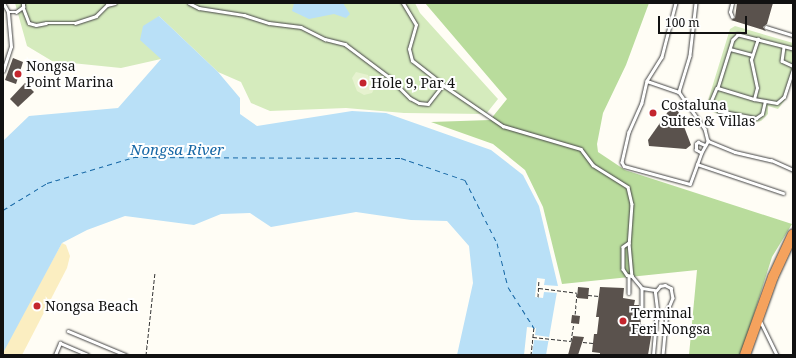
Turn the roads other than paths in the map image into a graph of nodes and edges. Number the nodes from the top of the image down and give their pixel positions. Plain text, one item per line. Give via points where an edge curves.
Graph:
1 (3, 3) edge
2 (22, 3) edge
3 (115, 3) edge
4 (189, 3) edge
5 (403, 3) edge
6 (676, 3) edge
7 (696, 3) edge
8 (732, 3) edge
9 (23, 7) junction
10 (8, 12) junction
11 (732, 17) dead end
12 (766, 27) dead end
13 (793, 35) edge
14 (758, 39) junction
15 (784, 47) junction
16 (730, 49) junction
17 (793, 49) edge
18 (752, 54) junction
19 (793, 66) edge
20 (793, 70) edge
21 (3, 71) edge
22 (647, 81) junction
23 (443, 85) junction
24 (718, 88) junction
25 (679, 92) junction
26 (754, 99) junction
27 (765, 101) junction
28 (708, 141) junction
29 (705, 145) junction
30 (701, 153) junction
31 (697, 164) junction
32 (793, 170) edge
33 (783, 193) dead end
34 (793, 234) edge
35 (629, 244) junction
36 (629, 276) junction
37 (632, 276) junction
38 (642, 288) junction
39 (656, 290) junction
40 (629, 293) dead end
41 (642, 315) dead end
42 (759, 318) junction
43 (68, 331) dead end
44 (55, 355) edge
45 (88, 355) edge
46 (126, 355) edge
47 (653, 355) edge
48 (663, 355) edge
49 (745, 355) edge
50 (777, 355) edge

1 - 10 lane
2 - 9 lane
3 - 9 lane via 107,5 96,16 75,23 46,23 36,26 29,23
4 - 23 lane via 199,8 244,14 269,23 301,27 325,39 345,44 419,103 430,102
5 - 23 lane via 416,25 409,48 412,61
6 - 22 lane via 662,57
7 - 25 lane via 690,56
8 - 11 lane
9 - 10 lane via 16,12
10 - 21 lane via 11,47
12 - 13 lane
14 - 15 lane
14 - 16 lane via 738,35
14 - 18 lane
15 - 17 lane
15 - 19 lane via 782,61
16 - 18 lane
16 - 24 lane
18 - 26 lane via 751,66 757,88
20 - 27 lane via 782,100 777,103
22 - 25 lane
22 - 31 lane via 642,103 629,132 622,162 624,166 690,184
23 - 35 lane via 492,120 510,129 581,149 592,165 628,187 632,204
24 - 26 lane
24 - 27 lane via 711,102 719,111 756,118 762,114
25 - 28 lane via 705,129
26 - 27 lane
28 - 29 lane
28 - 32 lane via 751,157 771,160
29 - 30 lane
29 - 30 lane via 698,142 696,144 696,150
30 - 31 lane
31 - 33 lane
34 - 42 highway via 773,276
35 - 36 lane via 623,245 622,249 623,269
35 - 37 lane
36 - 37 lane
36 - 40 lane
37 - 38 lane
38 - 39 lane
38 - 41 lane
39 - 47 lane
39 - 48 lane via 665,285 671,288 673,295 667,312
42 - 49 highway
42 - 50 lane
43 - 46 lane
44 - 45 lane via 60,343

